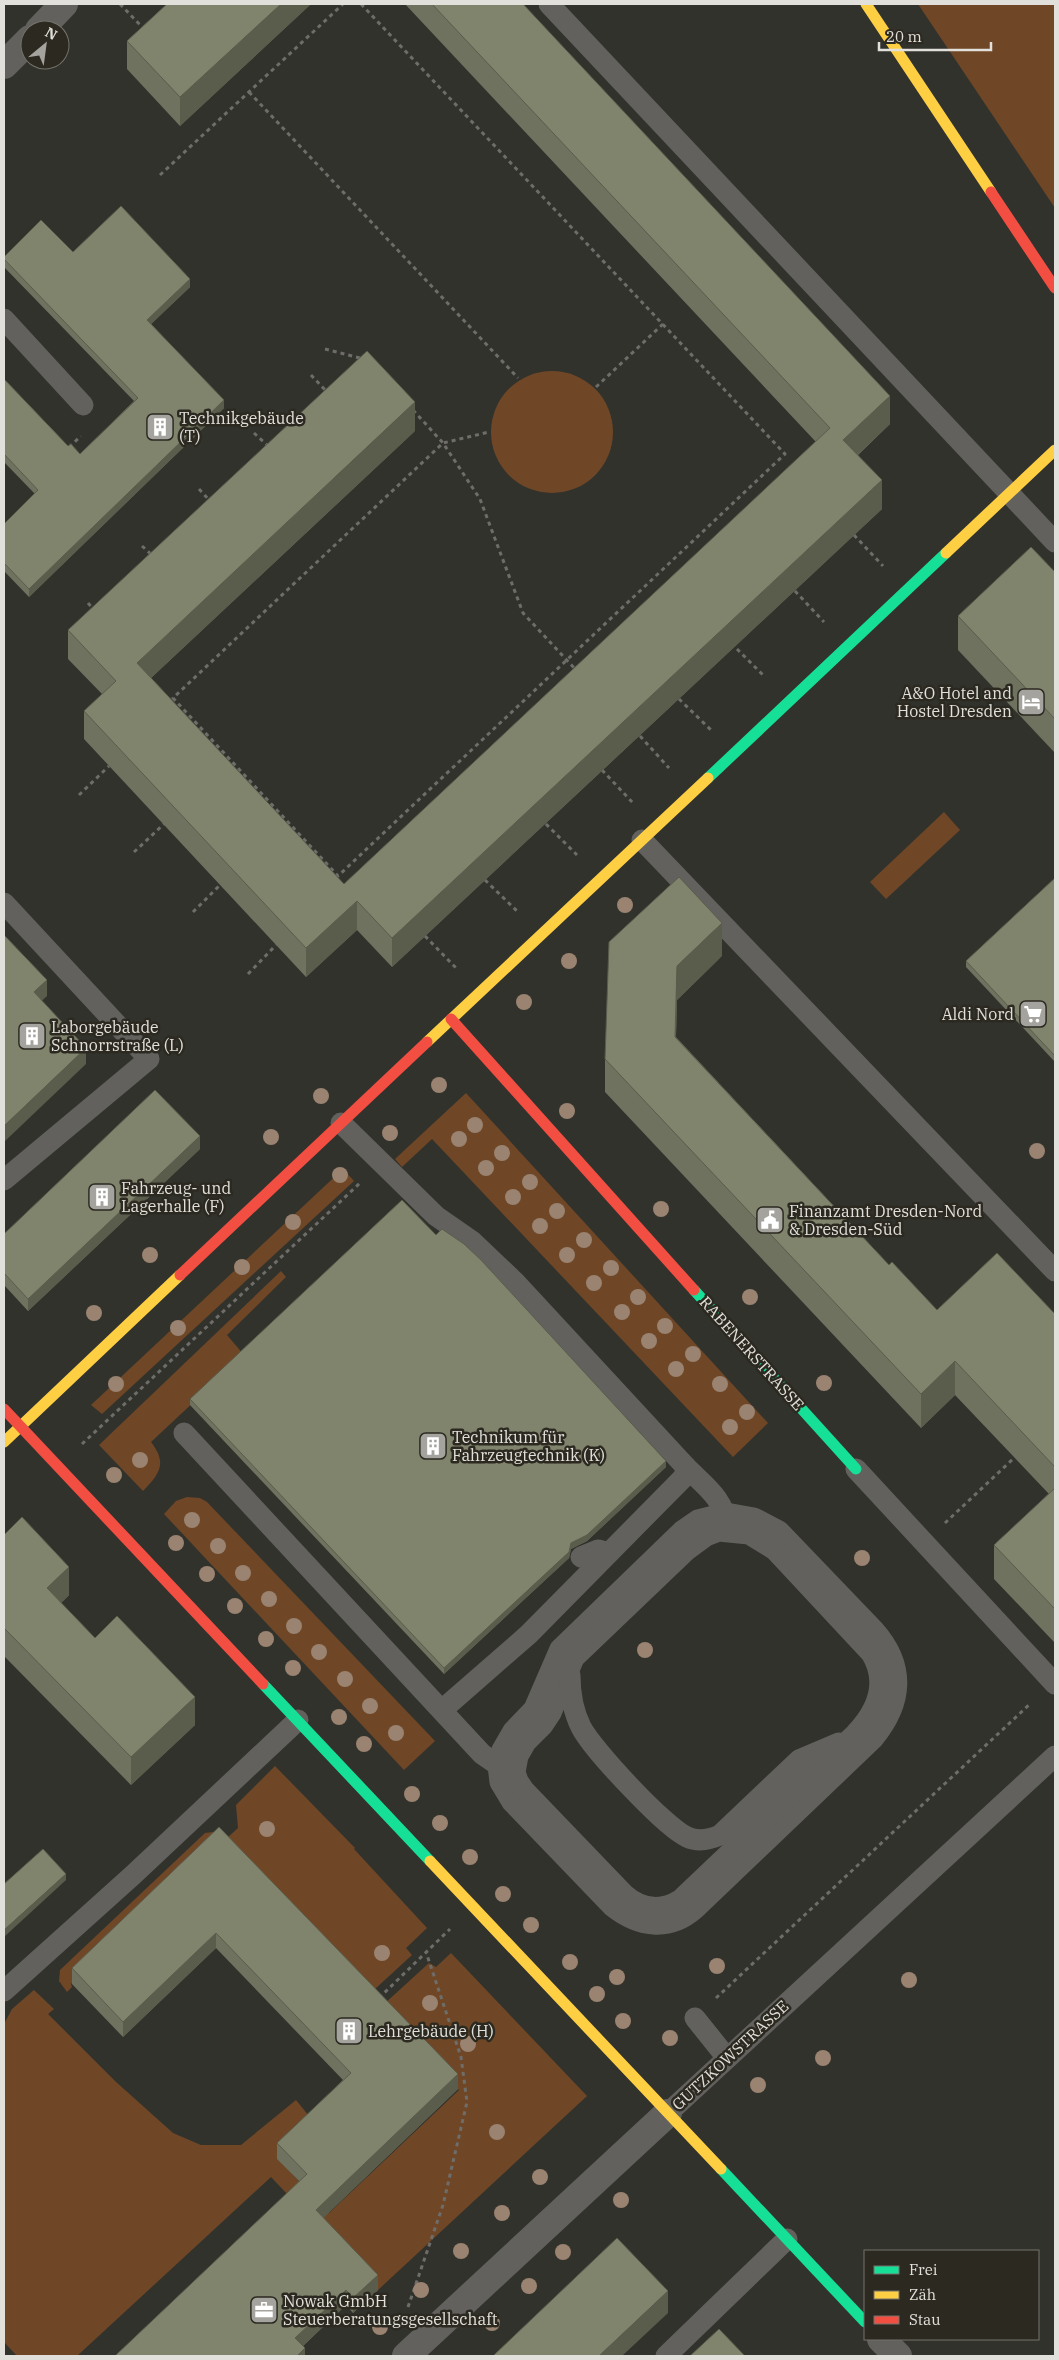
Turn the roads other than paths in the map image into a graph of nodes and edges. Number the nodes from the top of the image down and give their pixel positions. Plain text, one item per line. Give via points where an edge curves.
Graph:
1 (64, 4) edge
2 (549, 4) edge
3 (866, 4) edge
4 (49, 20) edge
5 (20, 49) edge
6 (4, 65) edge
7 (1055, 288) edge
8 (4, 319) edge
9 (83, 405) dead end
10 (1055, 450) edge
11 (1008, 494) junction
12 (1055, 542) edge
13 (648, 833) junction
14 (4, 903) edge
15 (451, 1019) junction
16 (341, 1123) junction
17 (4, 1180) edge
18 (1055, 1271) edge
19 (4, 1409) edge
20 (20, 1426) junction
21 (184, 1433) dead end
22 (4, 1442) edge
23 (686, 1467) junction
24 (856, 1469) joint
25 (726, 1522) junction
26 (609, 1553) junction
27 (581, 1557) dead end
28 (572, 1663) junction
29 (1054, 1683) edge
30 (442, 1710) junction
31 (298, 1720) junction
32 (855, 1734) junction
33 (1055, 1756) edge
34 (498, 1765) junction
35 (4, 1991) edge
36 (695, 2018) road end
37 (727, 2058) junction
38 (668, 2113) junction
39 (787, 2239) junction
40 (864, 2321) edge
41 (882, 2340) edge
42 (406, 2356) edge
43 (666, 2356) edge
44 (898, 2356) edge

1 - 4 street
2 - 11 lane via 900,374
3 - 7 street
5 - 6 street
8 - 9 lane
10 - 11 street
11 - 12 lane
11 - 13 street
13 - 15 street
13 - 18 lane
14 - 17 lane via 149,1059
15 - 16 street
15 - 24 street, RABENERSTRASSE
16 - 20 street
16 - 23 lane via 436,1216 472,1241 514,1281
19 - 20 street
20 - 22 street
20 - 31 street
21 - 30 lane
23 - 25 lane via 720,1501
23 - 26 lane via 684,1477
24 - 29 lane, RABENERSTRASSE
25 - 28 lane via 693,1544 576,1655
25 - 32 lane via 775,1550 871,1653 879,1673 879,1695 870,1716
25 - 34 lane via 698,1520 682,1531 563,1644 534,1710 505,1743
25 - 34 lane via 754,1518 779,1531 886,1644 896,1670 897,1689 889,1717 873,1740 691,1913 677,1921 661,1924 631,1919 612,1906 512,1802 500,1782
26 - 27 lane via 598,1550
26 - 30 lane via 529,1634
28 - 32 lane via 573,1708 586,1736 669,1825 694,1839 706,1840 720,1835 799,1760
28 - 32 lane via 551,1713 520,1751 516,1776 524,1790 624,1894 648,1907 666,1907 680,1900
30 - 34 lane via 482,1754
31 - 35 lane via 134,1875
31 - 38 street
33 - 37 lane, GUTZKOWSTRASSE
36 - 37 lane
37 - 38 lane, GUTZKOWSTRASSE
38 - 39 street
38 - 42 street, GUTZKOWSTRASSE
39 - 40 street
39 - 43 lane
41 - 44 street

